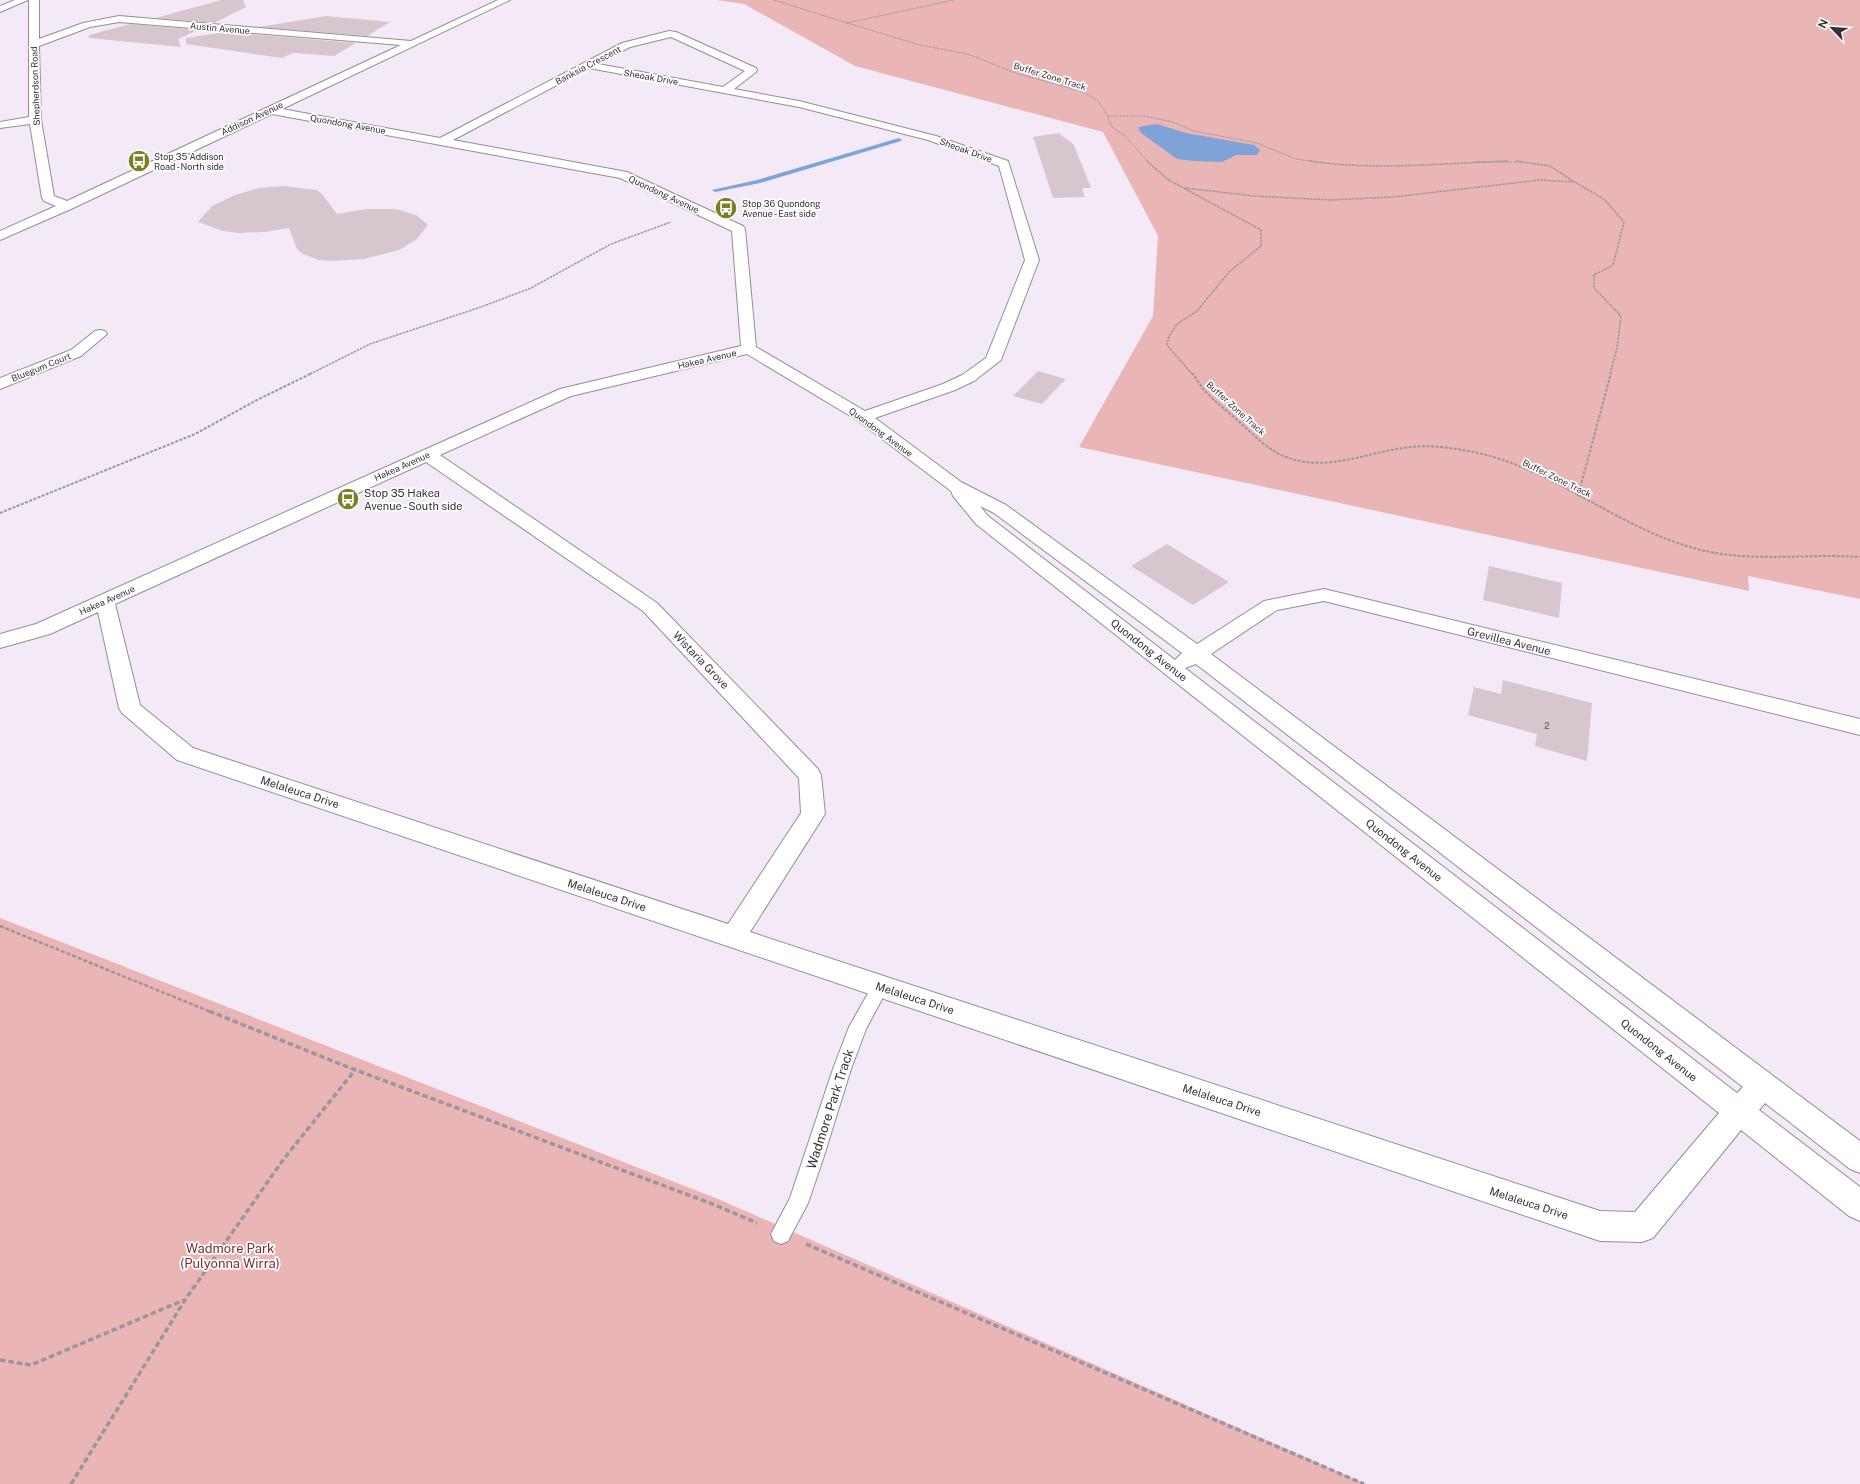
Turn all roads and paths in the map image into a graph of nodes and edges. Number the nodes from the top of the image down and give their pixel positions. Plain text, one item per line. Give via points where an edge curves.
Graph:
1 (23, 0) edge
2 (34, 0) edge
3 (504, 0) edge
4 (774, 0) edge
5 (954, 0) edge
6 (0, 9) edge
7 (847, 23) junction
8 (411, 43) junction
9 (34, 45) junction
10 (587, 65) junction
11 (724, 91) junction
12 (270, 110) junction
13 (1108, 116) junction
14 (35, 120) junction
15 (0, 125) edge
16 (442, 141) junction
17 (1575, 182) junction
18 (1182, 188) junction
19 (67, 206) junction
20 (701, 211) junction
21 (0, 236) edge
22 (100, 334) dead end
23 (749, 349) junction
24 (0, 384) edge
25 (863, 417) junction
26 (428, 455) junction
27 (955, 486) junction
28 (1578, 496) junction
29 (0, 513) edge
30 (1860, 557) edge
31 (105, 601) junction
32 (0, 642) edge
33 (1197, 654) junction
34 (1173, 668) junction
35 (1860, 728) edge
36 (0, 926) edge
37 (732, 936) junction
38 (881, 986) junction
39 (356, 1070) junction
40 (1763, 1086) junction
41 (1738, 1112) junction
42 (1860, 1159) edge
43 (1860, 1206) edge
44 (781, 1234) junction
45 (185, 1300) junction
46 (0, 1360) edge
47 (70, 1484) edge
48 (1364, 1484) edge

1 - 6 street
2 - 9 street, Shepherdson Road
3 - 8 street, Addison Avenue
4 - 7 path, Buffer Zone Track
5 - 7 path
7 - 13 path, Buffer Zone Track via 920,45 968,54 1015,72 1084,92 1098,101
8 - 9 street, Austin Avenue via 119,19 84,24
8 - 12 street, Addison Avenue
9 - 14 street, Shepherdson Road
10 - 11 street, Sheoak Drive
10 - 11 street, Banksia Crescent via 626,45 673,34 752,70
10 - 16 street, Banksia Crescent
11 - 25 street, Sheoak Drive via 799,104 932,138 1004,164 1032,260 993,360 968,378 949,387
12 - 16 street, Quondong Avenue
12 - 19 street, Addison Avenue
13 - 17 path via 1143,116 1173,122 1194,131 1257,143 1296,159 1316,162 1375,165 1515,161 1550,166
13 - 18 path, Buffer Zone Track via 1112,127 1126,137 1141,156 1167,179
14 - 15 street
14 - 19 street, Shepherdson Road via 48,198
16 - 20 street, Quondong Avenue via 623,175
17 - 18 path via 1540,180 1393,197 1330,200 1254,196
17 - 28 path via 1605,200 1624,222 1613,265 1594,275 1594,288 1621,316 1615,356
18 - 28 path, Buffer Zone Track via 1249,222 1260,230 1262,238 1261,246 1230,271 1196,312 1177,324 1169,336 1167,345 1203,389 1263,442 1286,457 1306,463 1337,461 1394,449 1429,446 1463,450 1497,458 1532,471
19 - 21 street, Addison Avenue
20 - 23 street, Quondong Avenue via 738,229
20 - 29 path via 611,244 531,288 370,344 195,434
22 - 24 street, Bluegum Court via 76,353
23 - 25 street, Quondong Avenue
23 - 26 street, Hakea Avenue via 566,392
25 - 27 street, Quondong Avenue
26 - 31 street, Hakea Avenue
26 - 37 street, Wistaria Grove via 650,607 810,775 812,814
27 - 33 street, Quondong Avenue via 1000,509
27 - 34 street, Quondong Avenue via 982,520
28 - 30 path, Buffer Zone Track via 1660,536 1697,549 1731,556
31 - 32 street, Hakea Avenue via 43,629
31 - 37 street, Melaleuca Drive via 130,708 185,754
33 - 34 street, Grevillea Avenue
33 - 35 street, Grevillea Avenue via 1271,605 1324,595
33 - 40 street, Quondong Avenue
34 - 41 street, Quondong Avenue
36 - 39 path
37 - 38 street, Melaleuca Drive
38 - 41 street, Melaleuca Drive via 1600,1226 1642,1227
38 - 44 lane, Wadmore Park Track via 858,1027 842,1069 816,1156 798,1203
39 - 44 path via 715,1205
39 - 45 path via 283,1160
40 - 41 street, Melaleuca Drive
40 - 42 street, Quondong Avenue
41 - 43 street, Quondong Avenue
44 - 48 path
45 - 46 path via 30,1365
45 - 47 path

